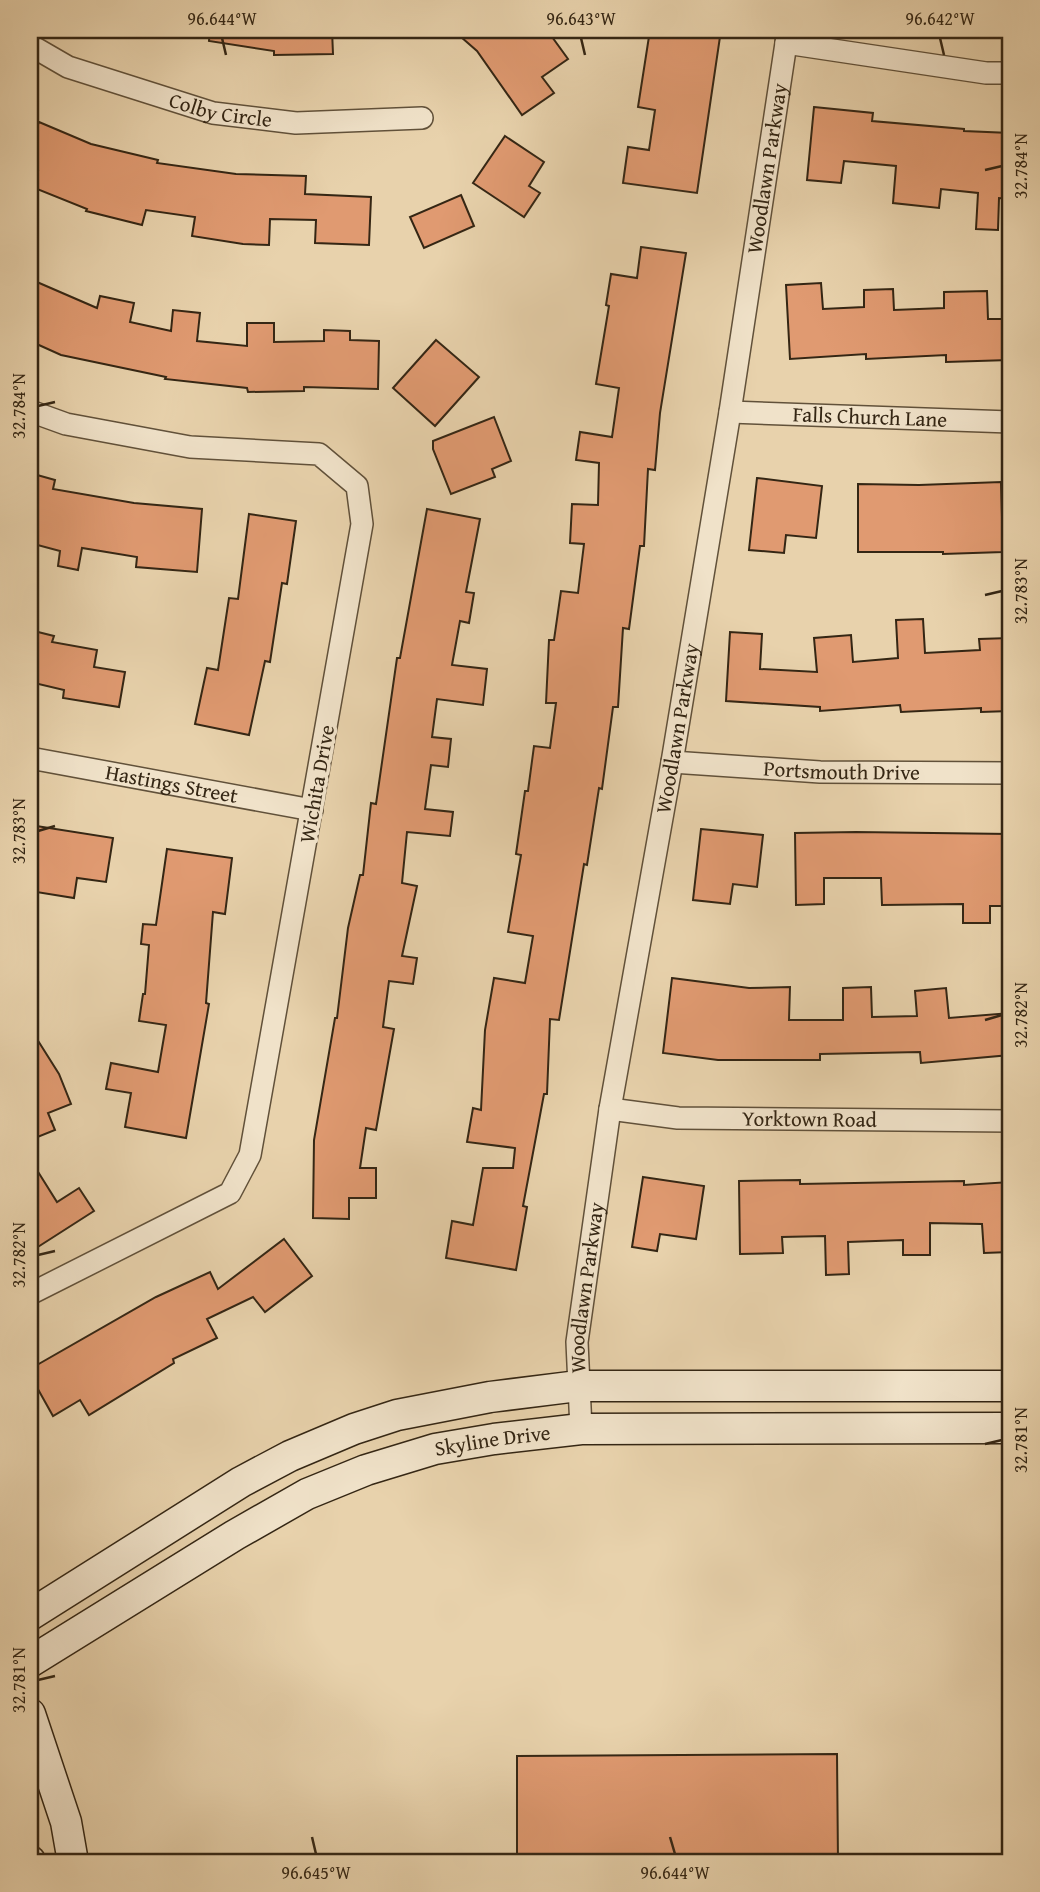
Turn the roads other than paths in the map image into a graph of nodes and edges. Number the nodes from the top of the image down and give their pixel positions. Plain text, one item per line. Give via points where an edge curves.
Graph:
1 (787, 37) edge
2 (30, 45) edge
3 (1010, 73) edge
4 (422, 118) dead end
5 (30, 411) edge
6 (730, 412) junction
7 (1010, 422) edge
8 (30, 758) edge
9 (672, 762) junction
10 (1010, 773) edge
11 (312, 810) junction
12 (610, 1109) junction
13 (1010, 1121) edge
14 (30, 1294) edge
15 (578, 1386) junction
16 (1010, 1386) edge
17 (581, 1429) junction
18 (1010, 1429) edge
19 (30, 1615) edge
20 (30, 1662) edge
21 (30, 1714) edge
22 (74, 1862) edge

1 - 3 street via 986,73
1 - 6 street, Woodlawn Parkway
2 - 4 street, Colby Circle via 68,67 213,113 296,123
5 - 11 street, Wichita Drive via 66,424 190,447 319,454 357,486 362,524
6 - 7 street, Falls Church Lane
6 - 9 street, Woodlawn Parkway
8 - 11 street, Hastings Street
9 - 10 street, Portsmouth Drive via 820,772
9 - 12 street, Woodlawn Parkway
11 - 14 street, Wichita Drive via 250,1156 229,1193
12 - 13 street, Yorktown Road via 678,1118
12 - 15 street, Woodlawn Parkway via 577,1342
15 - 16 main road, Skyline Drive
15 - 17 street, Woodlawn Parkway
15 - 19 main road, Skyline Drive via 490,1397 397,1415 354,1429 241,1482
17 - 18 main road, Skyline Drive
17 - 20 main road, Skyline Drive via 435,1449 307,1494
21 - 22 main road via 66,1822

